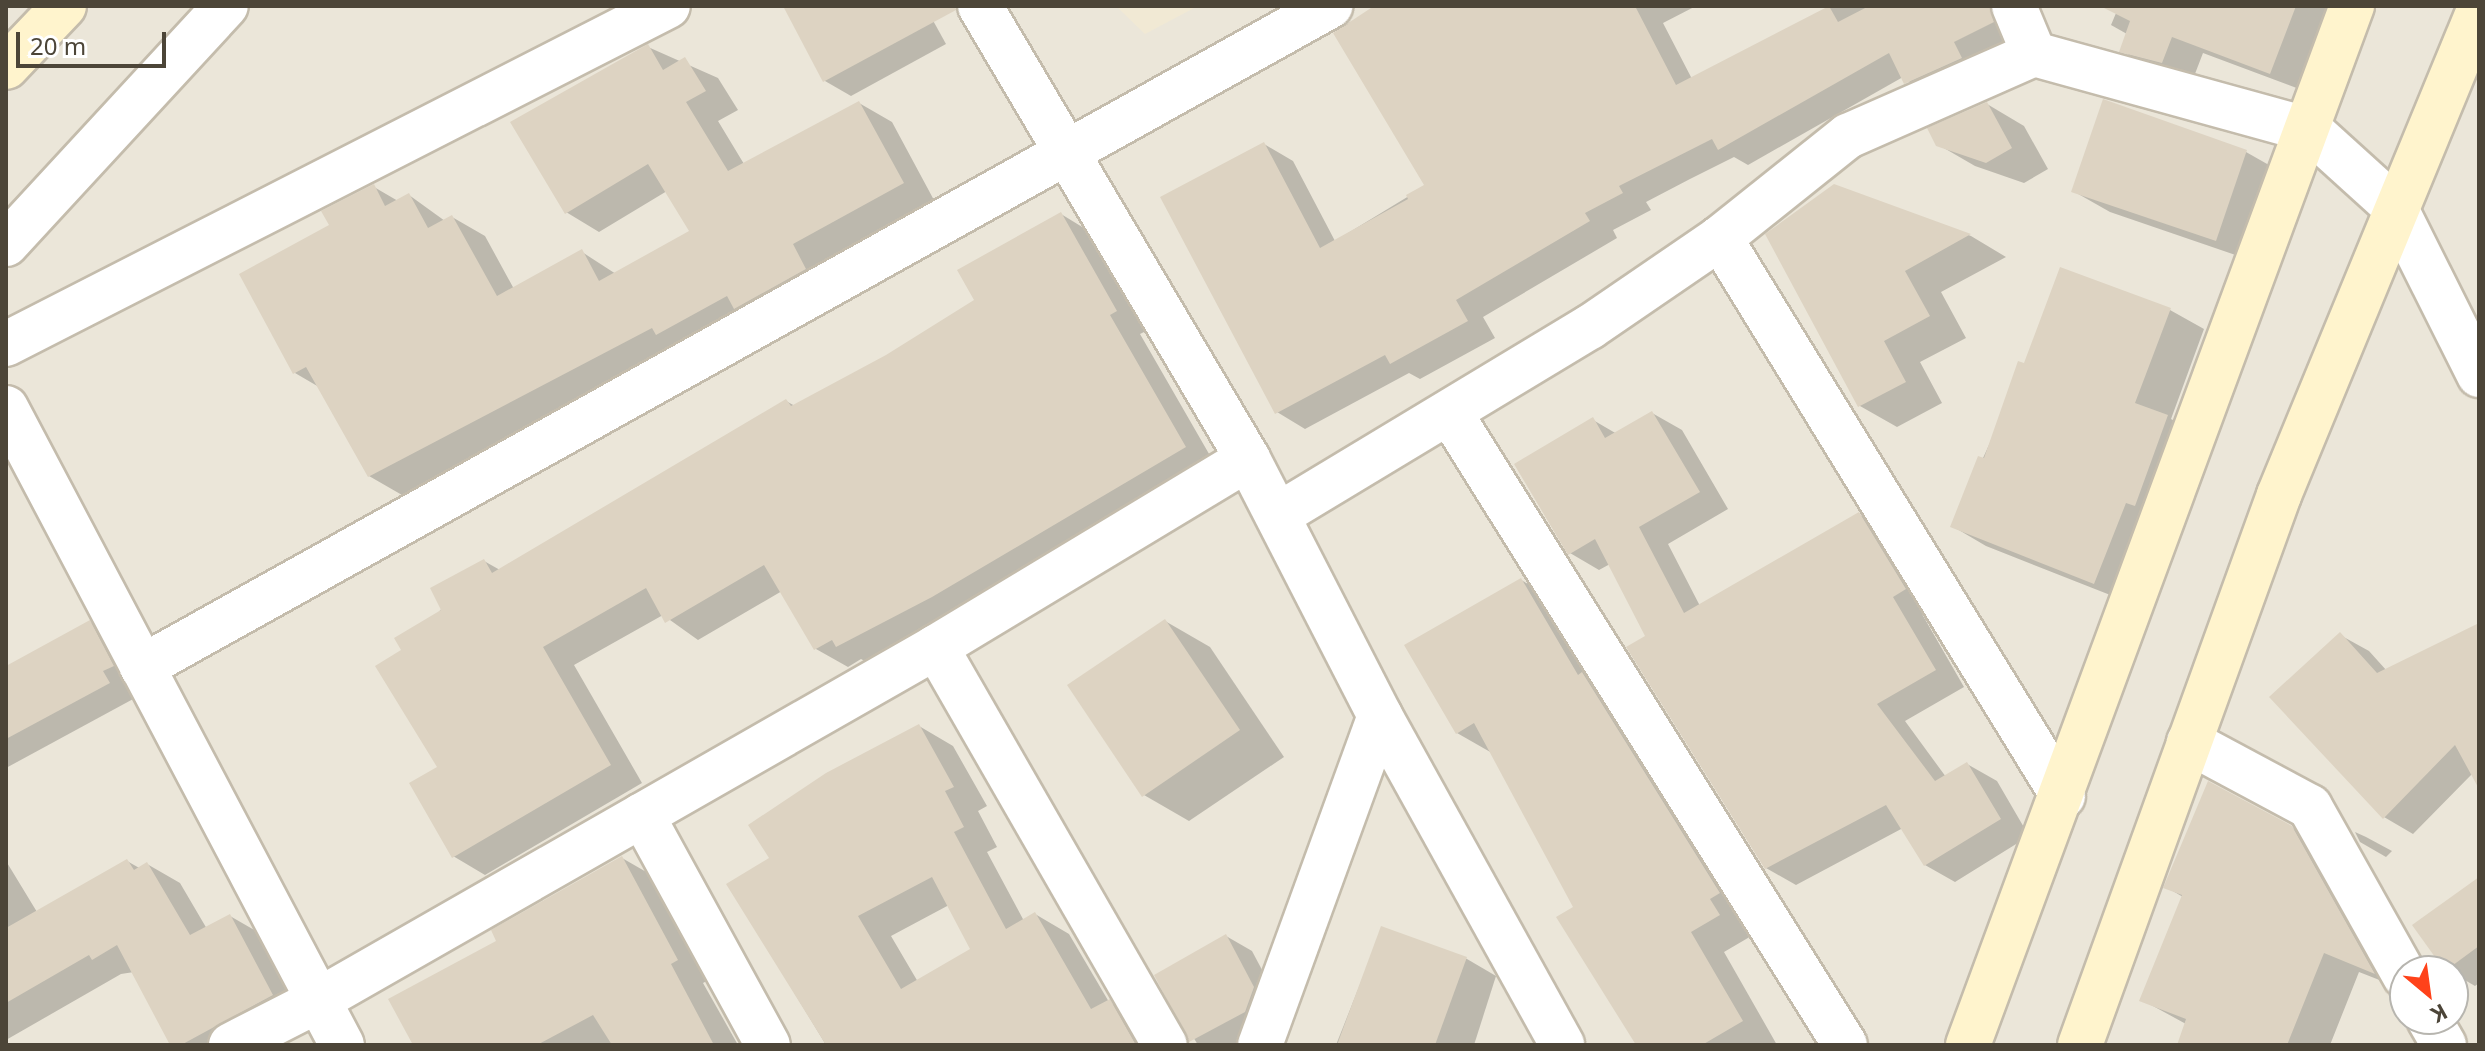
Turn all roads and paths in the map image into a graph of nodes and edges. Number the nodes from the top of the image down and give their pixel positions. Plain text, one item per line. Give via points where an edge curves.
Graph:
1 (64, 6) edge
2 (226, 6) edge
3 (668, 6) edge
4 (980, 6) edge
5 (1330, 6) edge
6 (2014, 6) edge
7 (2352, 6) edge
8 (2479, 10) edge
9 (2034, 54) junction
10 (6, 67) edge
11 (2310, 130) junction
12 (1070, 155) junction
13 (2395, 207) junction
14 (1720, 238) junction
15 (6, 244) edge
16 (6, 344) edge
17 (2479, 375) edge
18 (6, 408) edge
19 (1450, 413) junction
20 (1248, 459) junction
21 (1278, 515) junction
22 (936, 647) junction
23 (142, 667) junction
24 (1380, 716) junction
25 (2189, 742) junction
26 (2063, 796) junction
27 (642, 815) junction
28 (2393, 955) edge
29 (317, 1001) junction
30 (231, 1045) edge
31 (342, 1045) edge
32 (768, 1045) edge
33 (1165, 1045) edge
34 (1260, 1045) edge
35 (1562, 1045) edge
36 (1845, 1045) edge
37 (1968, 1045) edge
38 (2080, 1045) edge

1 - 10 main road
2 - 15 street
3 - 16 street
4 - 12 street
5 - 12 street
6 - 9 street
7 - 11 main road
8 - 13 main road
9 - 11 street
9 - 14 street via 1848,136
11 - 13 street
11 - 26 main road
12 - 20 street
12 - 23 street
13 - 17 street
13 - 25 main road via 2279,495
14 - 19 street
14 - 26 street
18 - 23 street
19 - 21 street
19 - 36 street
20 - 21 street
20 - 22 street
21 - 24 street
22 - 27 street
22 - 33 street
23 - 29 street
24 - 34 street
24 - 35 street
25 - 28 street via 2310,807
25 - 38 main road
26 - 37 main road
27 - 29 street
27 - 32 street
29 - 30 street
29 - 31 street

